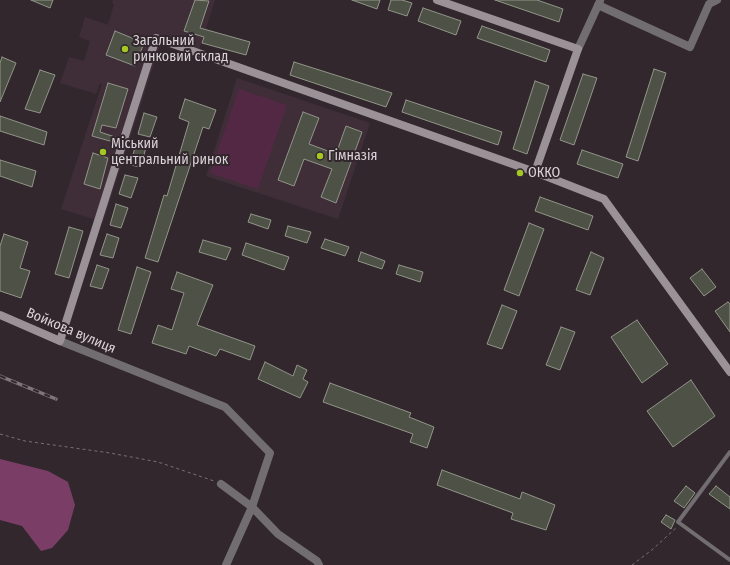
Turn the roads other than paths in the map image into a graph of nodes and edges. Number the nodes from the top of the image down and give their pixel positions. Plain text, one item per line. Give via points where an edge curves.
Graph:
1 (436, 0) edge
2 (717, 0) edge
3 (599, 2) edge
4 (578, 49) junction
5 (535, 172) junction
6 (0, 315) edge
7 (60, 341) junction
8 (730, 372) edge
9 (730, 452) edge
10 (221, 484) road end
11 (252, 507) junction
12 (730, 560) edge
13 (226, 565) edge
14 (319, 565) edge

1 - 4 street
2 - 3 street via 709,4 690,47
3 - 4 street
4 - 5 street
5 - 7 street via 156,38
5 - 8 street via 604,199
6 - 7 street, Войкова вулиця
7 - 11 street, Войкова вулиця via 225,407 270,453
9 - 12 lane via 678,522
10 - 11 street
11 - 13 street
11 - 14 street via 278,534

